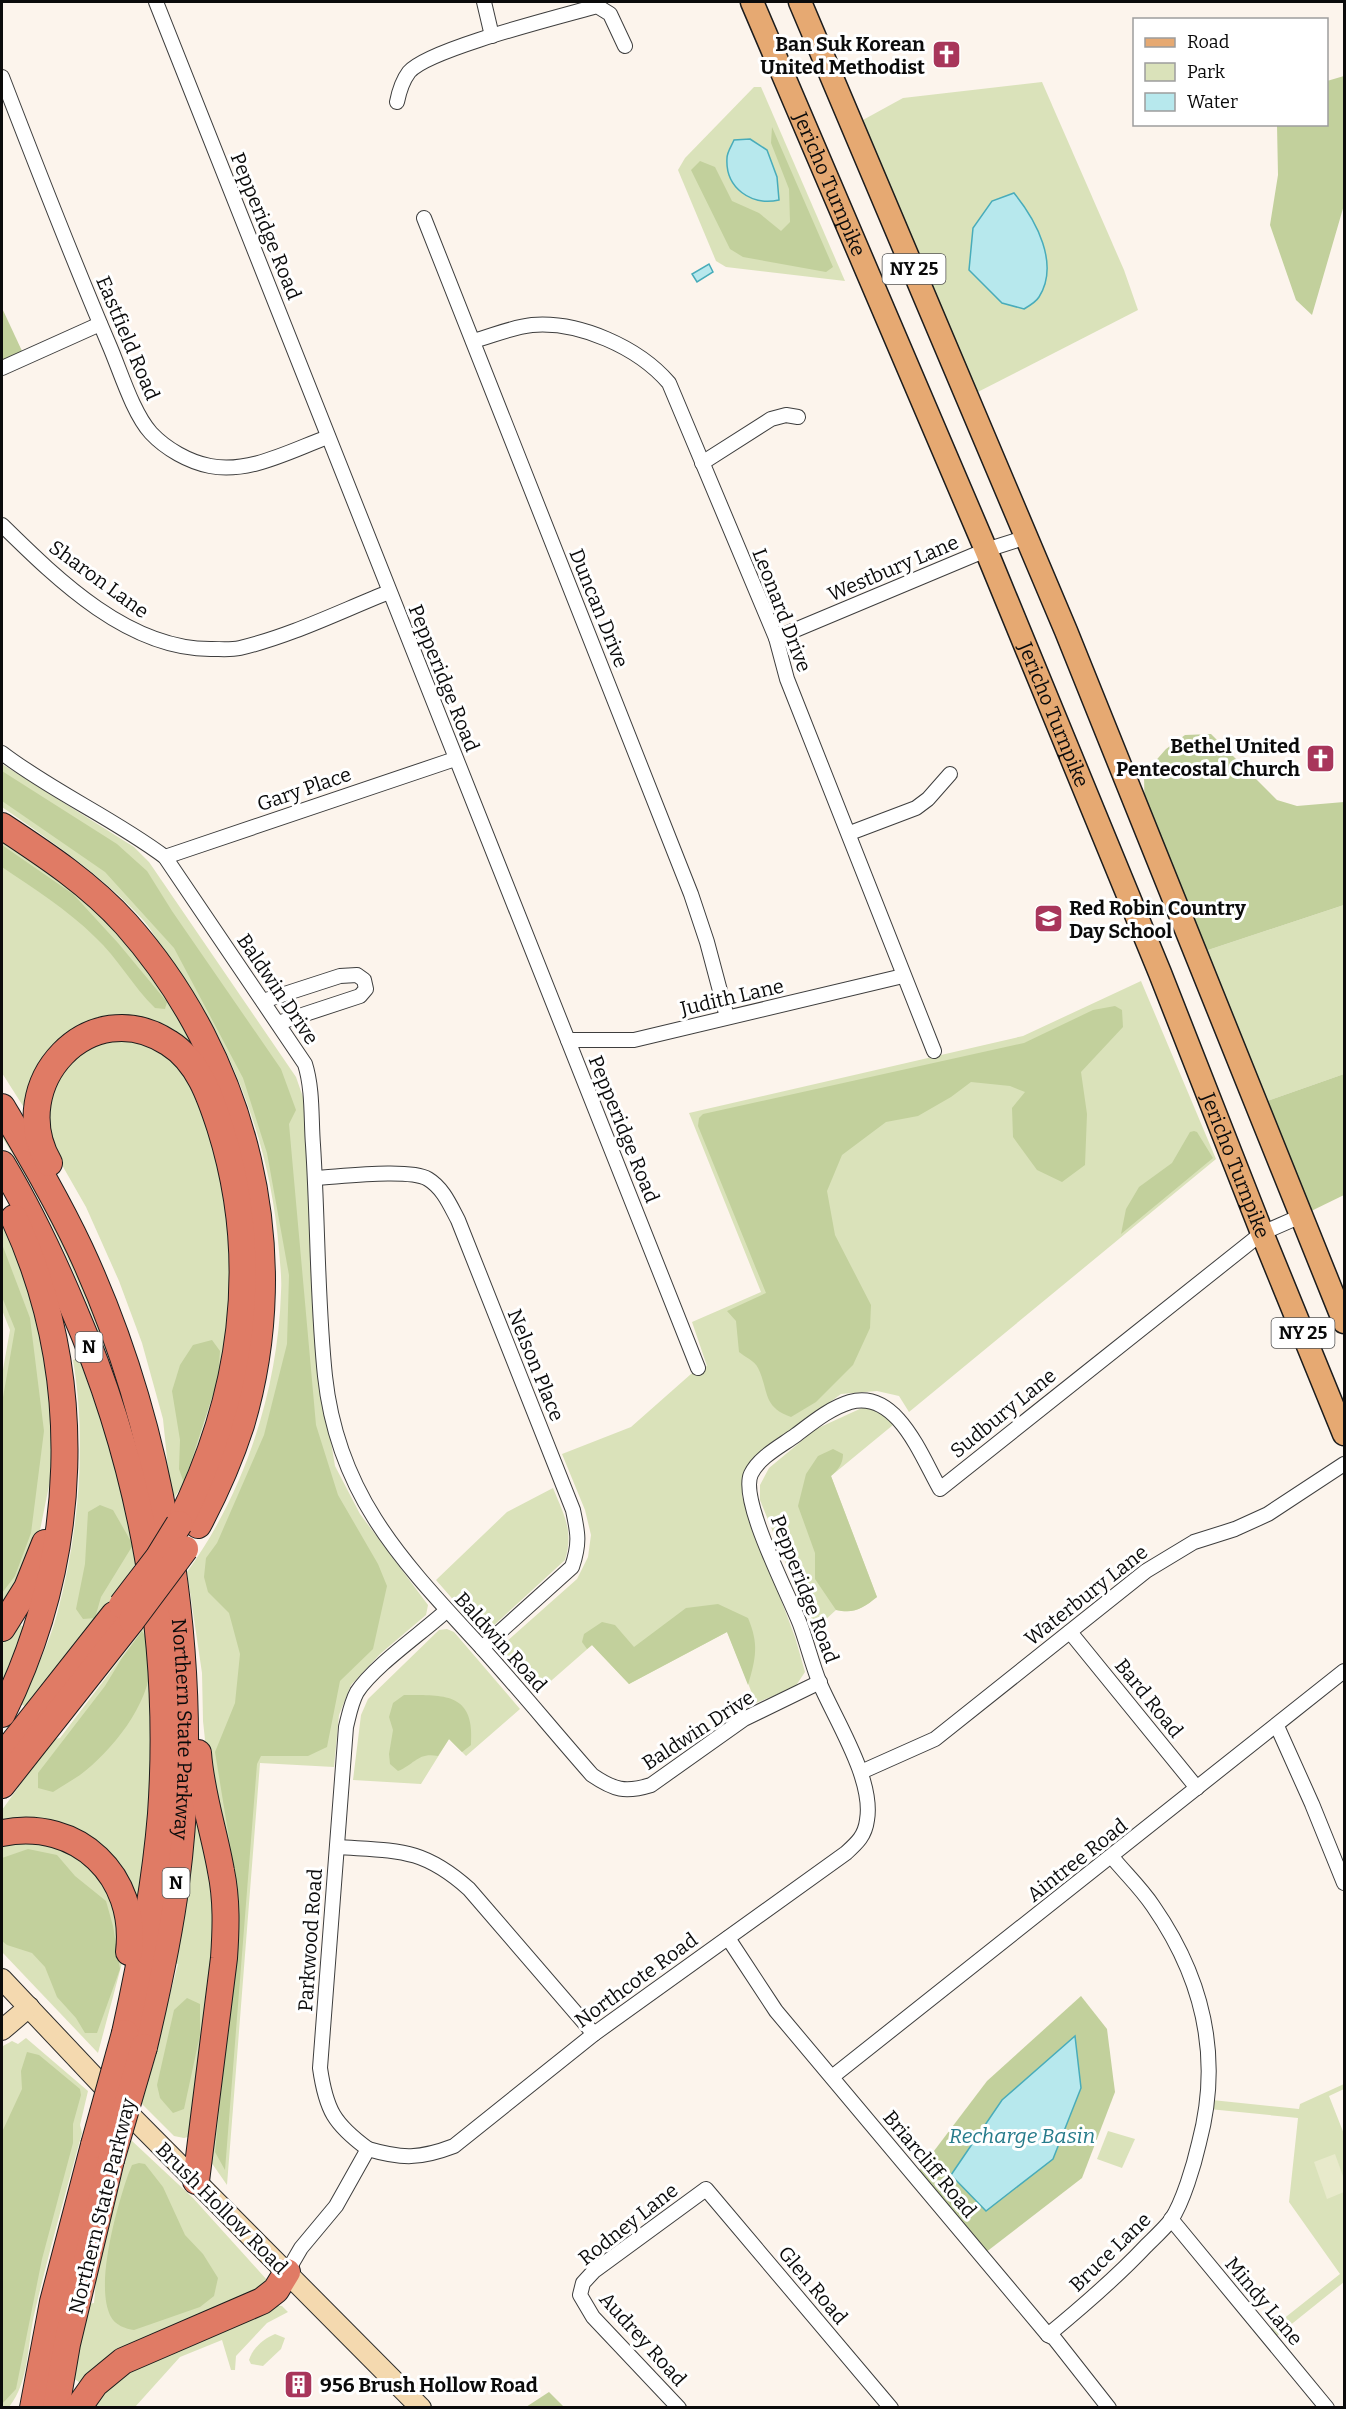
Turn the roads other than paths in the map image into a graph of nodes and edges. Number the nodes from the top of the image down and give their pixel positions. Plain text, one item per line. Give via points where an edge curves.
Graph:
1 (156, 2) edge
2 (484, 2) edge
3 (752, 2) edge
4 (800, 2) edge
5 (492, 36) junction
6 (625, 46) dead end
7 (2, 77) edge
8 (4, 92) edge
9 (397, 102) dead end
10 (424, 218) dead end
11 (100, 324) junction
12 (473, 341) junction
13 (2, 368) edge
14 (798, 417) dead end
15 (328, 437) junction
16 (702, 463) junction
17 (2, 525) edge
18 (1027, 537) junction
19 (986, 550) junction
20 (389, 592) junction
21 (776, 638) junction
22 (2, 753) edge
23 (455, 759) junction
24 (950, 774) dead end
25 (2, 826) edge
26 (850, 834) junction
27 (165, 857) junction
28 (903, 976) junction
29 (263, 1001) junction
30 (727, 1017) junction
31 (278, 1023) junction
32 (568, 1040) junction
33 (934, 1051) dead end
34 (2, 1107) edge
35 (2, 1164) edge
36 (315, 1178) junction
37 (2, 1190) edge
38 (1301, 1216) junction
39 (1262, 1233) junction
40 (80, 1248) junction
41 (1344, 1322) edge
42 (698, 1368) dead end
43 (1344, 1434) edge
44 (65, 1461) junction
45 (1344, 1464) edge
46 (751, 1474) joint
47 (357, 1491) joint
48 (446, 1611) junction
49 (127, 1613) junction
50 (2, 1628) edge
51 (1070, 1632) junction
52 (482, 1648) junction
53 (183, 1661) junction
54 (1344, 1671) edge
55 (820, 1682) junction
56 (2, 1714) edge
57 (1277, 1726) junction
58 (2, 1757) edge
59 (861, 1772) junction
60 (2, 1785) edge
61 (1197, 1788) junction
62 (638, 1789) joint
63 (2, 1833) edge
64 (337, 1847) junction
65 (1113, 1857) junction
66 (1344, 1883) edge
67 (728, 1938) junction
68 (2, 1979) edge
69 (29, 2007) junction
70 (2, 2030) edge
71 (594, 2034) junction
72 (134, 2040) junction
73 (832, 2077) junction
74 (368, 2149) junction
75 (103, 2153) junction
76 (196, 2181) junction
77 (706, 2189) joint
78 (1171, 2219) junction
79 (62, 2266) junction
80 (286, 2272) junction
81 (580, 2295) joint
82 (1048, 2335) junction
83 (17, 2408) edge
84 (33, 2408) edge
85 (56, 2408) edge
86 (78, 2408) edge
87 (421, 2408) edge
88 (679, 2408) edge
89 (891, 2408) edge
90 (1110, 2408) edge
91 (1328, 2408) edge

1 - 15 street, Pepperidge Road
2 - 5 street
3 - 19 main road, Jericho Turnpike / NY 25
4 - 18 main road, Jericho Turnpike / NY 25
5 - 6 street via 597,6 610,14
5 - 9 street via 417,65 409,72
7 - 8 street, Eastfield Road
8 - 11 street, Eastfield Road
10 - 12 street, Duncan Drive
11 - 13 street
11 - 15 street, Eastfield Road via 140,416 151,433 177,454 210,466 238,467
12 - 16 street, Leonard Drive via 530,325 567,326 595,334 645,360 669,383
12 - 30 street, Duncan Drive via 691,894
14 - 16 street via 771,419
15 - 20 street, Pepperidge Road
16 - 21 street, Leonard Drive
17 - 20 street, Sharon Lane via 64,582 111,617 171,646 237,649
18 - 19 street, Westbury Lane
18 - 38 main road, Jericho Turnpike / NY 25
19 - 21 street, Westbury Lane
19 - 39 main road, Jericho Turnpike / NY 25 via 1160,972
20 - 23 street, Pepperidge Road
21 - 26 street, Leonard Drive via 787,680
22 - 27 street, Baldwin Drive via 64,795 138,836
23 - 27 street, Gary Place
23 - 32 street, Pepperidge Road
24 - 26 street via 916,808
25 - 49 highway, bridge via 82,882 124,923 160,966 190,1012 235,1112 250,1164 260,1226 261,1311 255,1362 233,1446 185,1549
26 - 28 street, Leonard Drive
27 - 29 street, Baldwin Drive
28 - 30 street, Judith Lane
28 - 33 street, Leonard Drive
29 - 31 street, Baldwin Drive
29 - 31 street via 340,976 357,975 364,980 366,989 360,996
30 - 32 street, Judith Lane via 634,1040
31 - 36 street, Baldwin Drive via 306,1069
32 - 42 street, Pepperidge Road
34 - 40 highway, Northern State Parkway / N
35 - 72 highway, Northern State Parkway / N via 56,1269 105,1389 134,1485 152,1574 162,1692 160,1815
36 - 47 street, Baldwin Drive via 325,1376 339,1448
36 - 52 street, Nelson Place via 411,1173 427,1178 443,1192 458,1220 573,1510 578,1548 572,1567
37 - 44 highway via 51,1320 62,1381
38 - 39 street, Sudbury Lane
38 - 41 main road, Jericho Turnpike / NY 25
39 - 43 main road, Jericho Turnpike / NY 25
39 - 46 street, Sudbury Lane via 940,1489 899,1418 880,1403 863,1400 849,1402 824,1415 766,1457
40 - 49 highway, bridge via 55,1173 39,1143 36,1115 40,1087 57,1058 85,1037 109,1029 138,1030 163,1039 190,1062 201,1080 226,1149 241,1229 241,1319 231,1386 213,1448 179,1524
40 - 53 highway, Northern State Parkway / N via 110,1321 144,1429 169,1552
44 - 50 highway via 41,1556
44 - 56 highway via 62,1515 47,1595 29,1652
45 - 51 street, Waterbury Lane via 1268,1514 1175,1552
46 - 55 street, Pepperidge Road via 750,1494 758,1523 800,1622
47 - 48 street, Baldwin Road via 382,1532
48 - 52 street, Baldwin Road
48 - 64 street, Parkwood Road via 373,1674 353,1700 346,1727
49 - 58 highway
49 - 60 highway
51 - 59 street, Waterbury Lane via 935,1739
51 - 61 street, Bard Road
52 - 62 street, Baldwin Road via 592,1775 609,1787
53 - 72 highway, Northern State Parkway / N via 186,1754 177,1881 160,1979
53 - 76 highway via 196,1712 201,1784 226,1905 224,1958
54 - 57 street, Aintree Road
55 - 59 street
55 - 62 street, Baldwin Drive via 744,1719 651,1785
57 - 61 street, Aintree Road
57 - 66 street
59 - 67 street, Northcote Road via 868,1817 859,1842
61 - 65 street, Aintree Road
63 - 72 highway via 28,1830 60,1836 89,1852 114,1877 131,1930
64 - 71 street via 402,1851 448,1870
64 - 74 street, Parkwood Road via 320,2068 329,2107 344,2132
65 - 73 street, Aintree Road
65 - 78 street, Bruce Lane via 1152,1904 1180,1950 1197,1990 1208,2039 1210,2081 1205,2121 1193,2167
67 - 71 street, Northcote Road
67 - 73 street, Briarcliff Road via 776,2011
68 - 69 main road, Brush Hollow Road
69 - 70 main road
69 - 76 main road, Brush Hollow Road
71 - 74 street, Northcote Road via 454,2146 415,2157
72 - 75 highway, Northern State Parkway / N, bridge
73 - 82 street, Briarcliff Road
74 - 80 street via 336,2206
75 - 79 highway, Northern State Parkway / N
75 - 85 highway, Northern State Parkway / N
76 - 80 main road, Brush Hollow Road
77 - 81 street, Rodney Lane via 594,2271 583,2283
77 - 89 street, Glen Road
78 - 82 street, Bruce Lane via 1118,2275
78 - 91 street, Mindy Lane
79 - 83 highway via 28,2362
79 - 84 highway, Northern State Parkway / N
80 - 86 highway via 276,2290 262,2301 123,2361 95,2384
80 - 87 main road, Brush Hollow Road
81 - 88 street, Audrey Road via 593,2318
82 - 90 street, Briarcliff Road

